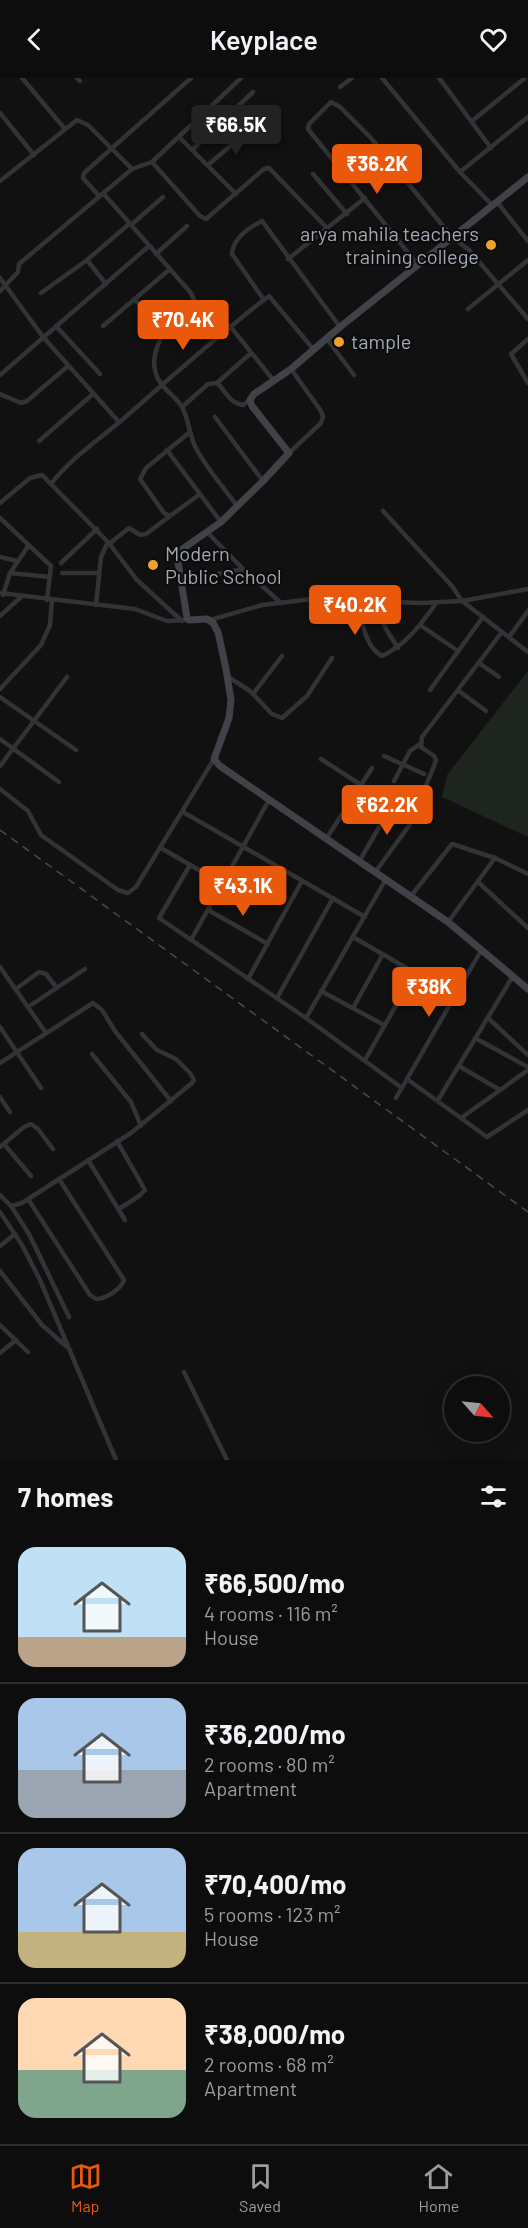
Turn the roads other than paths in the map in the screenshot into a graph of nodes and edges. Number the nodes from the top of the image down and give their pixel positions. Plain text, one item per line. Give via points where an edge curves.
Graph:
1 (22, 78) edge
2 (191, 78) edge
3 (242, 78) edge
4 (352, 78) edge
5 (384, 78) edge
6 (439, 78) edge
7 (525, 78) edge
8 (340, 87) dead end
9 (253, 92) dead end
10 (0, 113) edge
11 (528, 117) edge
12 (472, 121) junction
13 (65, 129) junction
14 (250, 129) dead end
15 (179, 137) junction
16 (378, 148) junction
17 (491, 148) junction
18 (112, 149) junction
19 (193, 149) junction
20 (34, 155) junction
21 (152, 162) junction
22 (208, 165) junction
23 (132, 168) junction
24 (460, 172) junction
25 (0, 173) edge
26 (313, 174) dead end
27 (346, 175) junction
28 (528, 177) edge
29 (2, 180) edge
30 (101, 195) junction
31 (236, 195) junction
32 (163, 197) dead end
33 (365, 198) junction
34 (495, 204) junction
35 (347, 214) junction
36 (130, 225) junction
37 (187, 226) dead end
38 (328, 229) junction
39 (452, 237) junction
40 (528, 241) edge
41 (149, 246) junction
42 (156, 254) junction
43 (288, 259) junction
44 (87, 260) junction
45 (528, 260) edge
46 (418, 266) junction
47 (170, 269) junction
48 (0, 278) edge
49 (106, 284) junction
50 (499, 284) junction
51 (6, 285) junction
52 (0, 291) edge
53 (41, 293) dead end
54 (135, 300) junction
55 (264, 300) junction
56 (195, 302) junction
57 (468, 309) dead end
58 (528, 320) edge
59 (56, 326) junction
60 (103, 326) dead end
61 (230, 326) junction
62 (339, 327) junction
63 (165, 331) junction
64 (221, 333) junction
65 (43, 337) junction
66 (327, 339) junction
67 (528, 339) edge
68 (314, 350) junction
69 (251, 353) junction
70 (68, 366) junction
71 (291, 369) junction
72 (100, 374) dead end
73 (0, 375) edge
74 (354, 375) dead end
75 (274, 381) junction
76 (217, 382) junction
77 (528, 383) edge
78 (162, 385) junction
79 (0, 394) edge
80 (93, 394) junction
81 (250, 400) junction
82 (182, 407) junction
83 (214, 417) dead end
84 (120, 422) junction
85 (190, 432) junction
86 (39, 441) dead end
87 (167, 450) junction
88 (289, 453) junction
89 (263, 481) junction
90 (51, 484) junction
91 (200, 494) junction
92 (0, 503) edge
93 (237, 506) junction
94 (384, 511) dead end
95 (170, 516) junction
96 (0, 518) edge
97 (221, 522) junction
98 (97, 529) junction
99 (207, 532) junction
100 (109, 543) junction
101 (29, 545) junction
102 (0, 557) edge
103 (16, 561) junction
104 (61, 562) dead end
105 (243, 569) junction
106 (10, 573) junction
107 (62, 573) dead end
108 (98, 573) junction
109 (50, 577) junction
110 (182, 581) junction
111 (528, 589) edge
112 (2, 594) edge
113 (21, 597) junction
114 (49, 600) junction
115 (360, 600) junction
116 (462, 601) junction
117 (374, 602) junction
118 (437, 602) junction
119 (281, 603) junction
120 (96, 605) junction
121 (528, 611) edge
122 (0, 616) edge
123 (483, 617) junction
124 (186, 620) junction
125 (210, 620) junction
126 (420, 625) junction
127 (502, 632) junction
128 (509, 637) junction
129 (398, 648) junction
130 (458, 651) junction
131 (528, 652) edge
132 (282, 656) dead end
133 (332, 658) dead end
134 (480, 663) junction
135 (67, 676) dead end
136 (227, 676) junction
137 (499, 677) dead end
138 (0, 689) edge
139 (430, 690) dead end
140 (459, 691) junction
141 (253, 694) junction
142 (0, 697) edge
143 (486, 711) dead end
144 (34, 721) junction
145 (0, 740) edge
146 (420, 744) junction
147 (13, 748) junction
148 (76, 750) dead end
149 (384, 756) dead end
150 (214, 759) junction
151 (321, 759) dead end
152 (404, 764) junction
153 (0, 766) edge
154 (372, 768) dead end
155 (424, 774) dead end
156 (394, 781) dead end
157 (59, 782) dead end
158 (361, 785) junction
159 (0, 789) edge
160 (269, 800) junction
161 (395, 800) dead end
162 (183, 812) junction
163 (326, 839) junction
164 (244, 847) junction
165 (161, 848) junction
166 (495, 858) junction
167 (360, 860) junction
168 (190, 865) junction
169 (376, 871) junction
170 (528, 874) edge
171 (386, 879) junction
172 (303, 881) junction
173 (478, 882) junction
174 (223, 884) junction
175 (411, 896) junction
176 (333, 898) junction
177 (208, 910) junction
178 (365, 917) junction
179 (448, 922) junction
180 (528, 928) edge
181 (353, 936) junction
182 (191, 940) junction
183 (268, 944) junction
184 (482, 949) junction
185 (383, 954) junction
186 (0, 968) edge
187 (85, 969) dead end
188 (414, 972) junction
189 (513, 976) junction
190 (248, 979) junction
191 (57, 988) junction
192 (16, 989) junction
193 (528, 989) edge
194 (321, 991) junction
195 (455, 996) junction
196 (277, 998) junction
197 (28, 1007) junction
198 (353, 1008) junction
199 (306, 1018) junction
200 (488, 1018) junction
201 (384, 1025) junction
202 (0, 1028) edge
203 (45, 1033) junction
204 (142, 1034) dead end
205 (475, 1038) junction
206 (17, 1052) junction
207 (92, 1054) dead end
208 (528, 1054) edge
209 (365, 1060) junction
210 (0, 1063) edge
211 (459, 1066) junction
212 (528, 1069) edge
213 (407, 1079) junction
214 (41, 1088) dead end
215 (402, 1088) junction
216 (500, 1090) junction
217 (0, 1097) edge
218 (396, 1098) dead end
219 (171, 1101) junction
220 (438, 1101) junction
221 (528, 1110) edge
222 (10, 1112) dead end
223 (461, 1118) junction
224 (141, 1126) junction
225 (117, 1141) junction
226 (2, 1146) edge
227 (53, 1149) dead end
228 (88, 1160) junction
229 (31, 1176) dead end
230 (59, 1179) junction
231 (0, 1195) edge
232 (28, 1199) junction
233 (10, 1206) junction
234 (119, 1209) junction
235 (0, 1212) edge
236 (125, 1220) dead end
237 (15, 1234) junction
238 (0, 1246) edge
239 (0, 1271) edge
240 (69, 1317) dead end
241 (0, 1325) edge
242 (16, 1340) junction
243 (69, 1348) junction
244 (28, 1352) dead end
245 (0, 1353) edge
246 (184, 1372) dead end
247 (116, 1460) edge
248 (227, 1460) edge

1 - 13 street
2 - 18 street
3 - 15 street
4 - 8 street
5 - 24 street
6 - 12 street
7 - 12 street
9 - 19 street
10 - 20 street
11 - 17 street
12 - 17 street
13 - 18 street via 77,120 82,121
13 - 20 street
14 - 22 street
15 - 19 street
15 - 21 street
16 - 27 street
16 - 27 street via 340,107 329,103 308,129
16 - 39 street
17 - 24 street
18 - 23 street
18 - 30 street via 83,175
19 - 22 street
20 - 29 street
21 - 23 street
21 - 31 street via 206,219
22 - 31 street
23 - 30 street
24 - 34 street
25 - 29 street
26 - 35 street
27 - 33 street
28 - 34 street
30 - 36 street
30 - 51 street via 18,264 18,272
31 - 38 street via 264,168 269,168
32 - 36 street
33 - 35 street
33 - 46 street
34 - 39 street
34 - 40 street
35 - 38 street
36 - 41 street
36 - 44 street
37 - 42 street
38 - 43 street
39 - 46 street
39 - 50 street
41 - 42 street
41 - 49 street
42 - 47 street
43 - 55 street via 262,221 234,245 233,258
43 - 62 street
44 - 49 street
44 - 53 street
45 - 50 street
46 - 62 street
47 - 54 street
47 - 56 street
48 - 51 street
49 - 59 street
50 - 57 street
50 - 58 street
51 - 52 street
51 - 65 street
54 - 60 street
54 - 63 street
55 - 61 street
55 - 68 street via 269,296
56 - 63 street
56 - 64 street
59 - 65 street
59 - 72 street
61 - 64 street
61 - 69 street
62 - 66 street
63 - 78 street via 154,357
64 - 78 street
65 - 70 street
65 - 73 street
66 - 68 street
66 - 74 street
67 - 77 street via 511,354
68 - 71 street
69 - 75 street
69 - 76 street
70 - 79 street via 21,403
70 - 80 street
71 - 75 street
71 - 88 street via 323,417
75 - 81 street
76 - 81 street via 237,404
76 - 82 street via 208,384
78 - 82 street
78 - 84 street
80 - 84 street
80 - 86 street
81 - 88 street
82 - 85 street
83 - 89 street
84 - 90 street via 66,464
85 - 87 street
85 - 93 street via 196,449
87 - 91 street
87 - 95 street via 143,471 140,479
88 - 89 street
89 - 93 street
90 - 92 street via 37,475
90 - 98 street
91 - 95 street
91 - 97 street
93 - 97 street
94 - 116 street
95 - 100 street via 146,534 129,528
96 - 101 street
97 - 99 street
98 - 100 street
98 - 104 street
99 - 105 street
99 - 110 street via 181,550 178,562
100 - 108 street
100 - 124 street via 137,580
101 - 103 street
101 - 109 street via 51,566
102 - 103 street
103 - 106 street
105 - 110 street
105 - 119 street
106 - 109 street
106 - 112 street
107 - 108 street
108 - 120 street
109 - 114 street
110 - 124 street
111 - 116 street
112 - 113 street
113 - 114 street
113 - 122 street
114 - 120 street
114 - 138 street via 50,625 41,645
115 - 117 street
115 - 119 street
115 - 129 street via 362,623 377,654 382,657
116 - 118 street
116 - 123 street
117 - 118 street
117 - 129 street
118 - 126 street
119 - 125 street
120 - 124 street via 135,609 167,621
121 - 128 street
123 - 127 street
123 - 130 street
124 - 125 street
125 - 136 street via 218,632
126 - 129 street
126 - 130 street
127 - 128 street
127 - 134 street
128 - 131 street
130 - 139 street
132 - 141 street
133 - 141 street via 307,696 282,718 272,714
134 - 137 street
134 - 140 street
135 - 144 street
136 - 141 street
136 - 150 street via 229,718
140 - 143 street
140 - 146 street via 422,736
142 - 144 street
144 - 147 street
144 - 148 street
145 - 147 street
146 - 152 street via 412,749
146 - 169 street via 434,756 434,766 411,823
147 - 153 street
147 - 157 street
149 - 152 street
150 - 160 street
150 - 162 street
151 - 158 street
152 - 155 street
152 - 156 street
154 - 158 street
158 - 163 street
159 - 165 street via 28,811 41,835 123,893 136,887
160 - 163 street
160 - 164 street
161 - 167 street
162 - 164 street
162 - 165 street
163 - 167 street
164 - 172 street
164 - 174 street
165 - 168 street
166 - 170 street
166 - 173 street
166 - 175 street via 452,844
167 - 169 street
168 - 174 street
168 - 182 street via 159,918
169 - 171 street
171 - 175 street
171 - 178 street
172 - 176 street
172 - 183 street
173 - 179 street
173 - 180 street
174 - 177 street
175 - 179 street
176 - 178 street
176 - 196 street
177 - 182 street
177 - 183 street
178 - 181 street
179 - 184 street
181 - 185 street
181 - 194 street
182 - 190 street
183 - 190 street
184 - 189 street
184 - 195 street
185 - 188 street
185 - 198 street
186 - 192 street
187 - 191 street
188 - 195 street
188 - 201 street
189 - 193 street
189 - 200 street
190 - 196 street
191 - 192 street via 39,972
191 - 197 street
192 - 197 street
194 - 198 street
194 - 199 street
195 - 213 street
196 - 199 street
197 - 203 street
198 - 201 street
199 - 209 street
200 - 205 street
200 - 208 street
201 - 209 street
202 - 206 street
203 - 206 street
203 - 219 street via 88,1004 97,1004
204 - 219 street via 193,1077 192,1083
205 - 211 street
205 - 212 street
206 - 210 street
206 - 214 street
207 - 224 street via 131,1102
209 - 215 street
211 - 216 street
211 - 220 street
212 - 216 street
213 - 215 street
213 - 220 street
215 - 218 street
216 - 223 street
217 - 222 street
219 - 224 street
220 - 223 street
221 - 223 street via 487,1137
224 - 225 street
225 - 228 street
225 - 234 street via 145,1190
226 - 227 street via 31,1124
226 - 229 street
228 - 230 street
228 - 234 street
230 - 232 street
230 - 232 street via 124,1280 104,1298 90,1295
231 - 233 street
232 - 233 street
233 - 240 street via 29,1234
234 - 236 street
235 - 237 street
237 - 238 street
237 - 243 street
239 - 243 street via 42,1325
241 - 242 street
242 - 244 street
242 - 245 street
243 - 247 street
246 - 248 street

